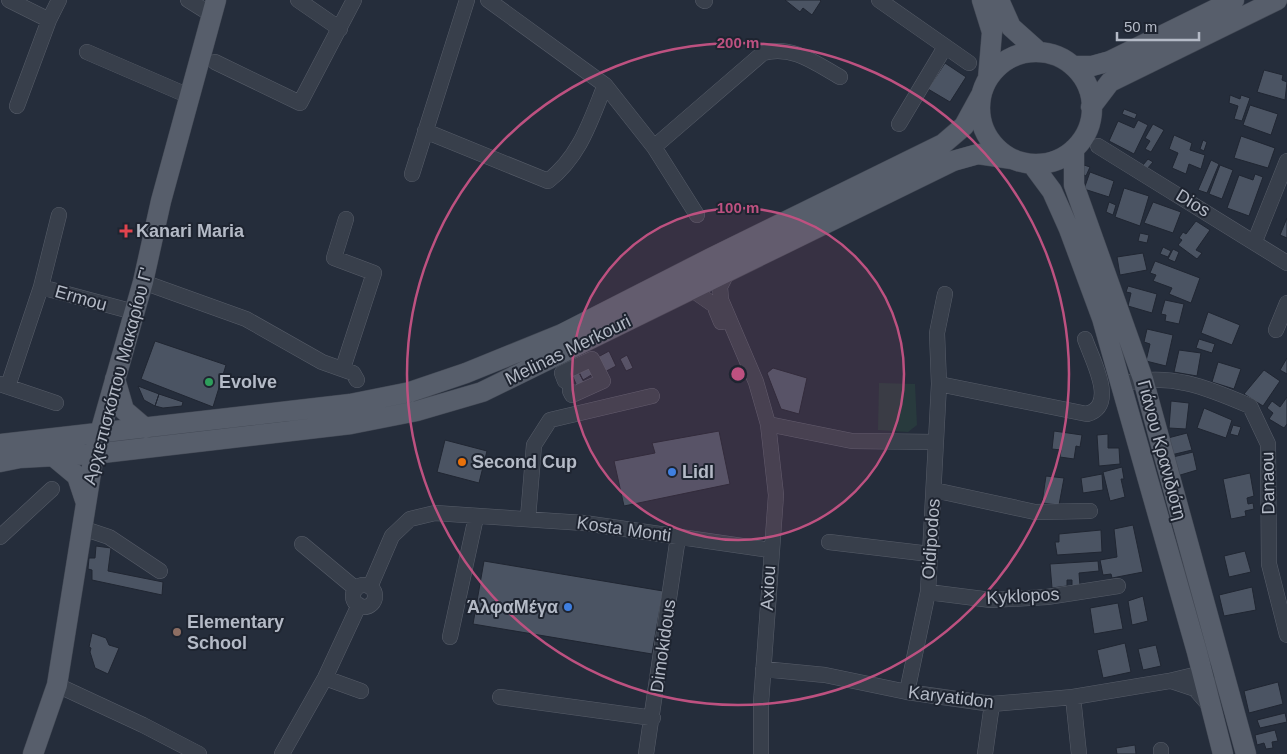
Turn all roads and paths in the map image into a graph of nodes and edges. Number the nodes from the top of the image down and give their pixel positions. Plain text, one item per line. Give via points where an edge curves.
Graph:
1 (8, 0) edge
2 (59, 0) edge
3 (188, 0) edge
4 (298, 0) edge
5 (354, 0) edge
6 (467, 0) edge
7 (488, 0) edge
8 (880, 0) edge
9 (982, 0) edge
10 (999, 0) edge
11 (1234, 0) edge
12 (1277, 0) edge
13 (214, 7) edge
14 (50, 20) junction
15 (340, 29) junction
16 (944, 47) junction
17 (87, 52) dead end
18 (1039, 52) junction
19 (215, 62) dead end
20 (969, 63) dead end
21 (1073, 66) junction
22 (840, 77) dead end
23 (605, 85) junction
24 (984, 87) junction
25 (190, 96) junction
26 (18, 106) dead end
27 (1091, 107) junction
28 (899, 124) dead end
29 (426, 131) junction
30 (1098, 146) dead end
31 (654, 147) junction
32 (1074, 149) junction
33 (1012, 159) junction
34 (1287, 162) edge
35 (1032, 164) junction
36 (412, 174) dead end
37 (59, 215) dead end
38 (697, 215) dead end
39 (346, 219) dead end
40 (1255, 241) junction
41 (1287, 263) edge
42 (727, 273) junction
43 (143, 282) junction
44 (41, 286) junction
45 (691, 290) junction
46 (944, 294) dead end
47 (1287, 303) edge
48 (134, 312) junction
49 (1276, 330) dead end
50 (1085, 339) dead end
51 (573, 359) junction
52 (343, 368) junction
53 (1143, 379) junction
54 (115, 380) junction
55 (357, 380) dead end
56 (939, 384) junction
57 (1122, 384) junction
58 (4, 385) edge
59 (652, 396) dead end
60 (56, 403) dead end
61 (768, 424) junction
62 (145, 428) junction
63 (99, 434) junction
64 (936, 442) junction
65 (0, 444) edge
66 (94, 454) junction
67 (53, 456) junction
68 (0, 462) edge
69 (52, 489) dead end
70 (934, 490) junction
71 (85, 502) junction
72 (1090, 511) dead end
73 (476, 517) junction
74 (528, 518) junction
75 (82, 528) junction
76 (0, 537) edge
77 (678, 537) junction
78 (829, 542) dead end
79 (302, 544) dead end
80 (770, 550) junction
81 (930, 554) junction
82 (160, 571) dead end
83 (1118, 586) dead end
84 (363, 588) junction
85 (928, 592) junction
86 (1287, 634) edge
87 (450, 637) dead end
88 (1197, 652) junction
89 (764, 669) junction
90 (1212, 671) junction
91 (325, 678) junction
92 (1170, 681) junction
93 (57, 685) junction
94 (361, 691) dead end
95 (907, 692) junction
96 (500, 697) dead end
97 (1073, 697) junction
98 (992, 704) junction
99 (1211, 707) junction
100 (653, 718) junction
101 (34, 754) edge
102 (199, 754) edge
103 (282, 754) edge
104 (646, 754) edge
105 (761, 754) edge
106 (985, 754) edge
107 (1079, 754) edge
108 (1223, 754) edge
109 (1246, 754) edge

1 - 14 street
2 - 14 street
3 - 13 street
4 - 15 street
5 - 15 street
6 - 29 street
7 - 23 street
8 - 16 street
9 - 24 main road via 992,32
10 - 18 main road via 1011,27
11 - 21 main road via 1110,61 1092,66
12 - 27 main road via 1110,82
13 - 25 main road, Αρχιεπισκόπου Μακαρίου Γ'
14 - 26 street
15 - 19 street via 300,103
16 - 20 street
16 - 28 street
17 - 25 street
18 - 21 main road via 1057,56
18 - 24 main road via 1010,58
21 - 27 main road via 1085,80
22 - 31 street via 798,54 776,50 763,53
23 - 29 street via 584,138 565,168 548,181
23 - 31 street
24 - 33 main road via 980,114 985,132 996,148
24 - 62 main road, Melinas Merkouri via 964,126 943,144 562,334 410,392 350,404
25 - 43 main road, Αρχιεπισκόπου Μακαρίου Γ'
27 - 32 main road via 1085,135
29 - 36 street
30 - 40 street, Dios
31 - 38 street
32 - 35 main road via 1054,160
32 - 53 main road, Γιάνου Κρανιδιότη via 1074,184
33 - 35 main road
33 - 42 main road, Melinas Merkouri via 978,154 952,161
34 - 40 street
35 - 57 main road, Γιάνου Κρανιδιότη via 1052,191 1069,228
37 - 44 street, Ermou
39 - 52 street via 334,258 374,273
40 - 41 street, Dios
42 - 45 main road, Melinas Merkouri
42 - 61 street, Axiou via 720,287 721,300 756,382
43 - 48 main road, Αρχιεπισκόπου Μακαρίου Γ'
43 - 52 street via 246,319 322,362
44 - 48 street, Ermou
44 - 58 street
45 - 51 main road, Melinas Merkouri
45 - 61 street, Axiou via 714,305
46 - 56 street, Oidipodos via 937,333
47 - 49 street
48 - 54 main road, Αρχιεπισκόπου Μακαρίου Γ'
50 - 56 street via 1103,392 1100,406 1094,412 1087,414
51 - 51 street via 592,359 603,381 572,396 562,374
51 - 66 main road, Melinas Merkouri via 482,392 416,411 351,424
52 - 55 street via 353,373
53 - 57 street, Danaou
53 - 86 street, Danaou via 1184,381 1218,393 1250,406 1260,422 1268,444 1268,564
53 - 90 main road, Γιάνου Κρανιδιότη
54 - 62 main road via 124,410
54 - 63 main road, Αρχιεπισκόπου Μακαρίου Γ'
56 - 64 street, Oidipodos
57 - 88 main road, Γιάνου Κρανιδιότη
58 - 60 street
59 - 74 street via 550,420 534,445
61 - 64 street via 852,441
61 - 80 street, Axiou via 776,495
62 - 63 main road, Melinas Merkouri
63 - 65 main road, Melinas Merkouri
63 - 66 main road, Αρχιεπισκόπου Μακαρίου Γ'
64 - 70 street, Oidipodos
66 - 67 main road, Melinas Merkouri
66 - 71 main road, Αρχιεπισκόπου Μακαρίου Γ'
67 - 68 main road, Melinas Merkouri
67 - 71 main road via 77,476
69 - 76 street
70 - 72 street via 1035,512
70 - 81 street, Oidipodos
71 - 75 main road, Αρχιεπισκόπου Μακαρίου Γ'
73 - 74 street, Kosta Monti
73 - 84 street, Kosta Monti via 435,513 410,519 392,536
73 - 87 street
74 - 77 street, Kosta Monti
75 - 82 street via 109,537
75 - 93 main road, Αρχιεπισκόπου Μακαρίου Γ'
77 - 80 street, Kosta Monti
77 - 100 street, Dimokidous
78 - 81 street
79 - 84 street
80 - 89 street, Axiou
81 - 85 street, Oidipodos
83 - 85 street, Kyklopos via 1047,597 991,600
84 - 91 street via 375,594 374,601 369,606 358,605
85 - 95 street, Oidipodos
88 - 90 main road, Γιάνου Κρανιδιότη
88 - 92 street, Karyatidon via 1188,669
89 - 95 street, Karyatidon via 825,675
89 - 105 street, Axiou
90 - 92 street, Karyatidon
90 - 99 main road, Γιάνου Κρανιδιότη
90 - 109 main road, Γιάνου Κρανιδιότη
91 - 94 street
91 - 103 street
92 - 97 street, Karyatidon
92 - 99 street, Karyatidon via 1195,689
93 - 101 main road, Αρχιεπισκόπου Μακαρίου Γ'
93 - 102 street
95 - 98 street, Karyatidon
96 - 100 street
97 - 98 street, Karyatidon
97 - 107 street
98 - 106 street
99 - 108 main road, Γιάνου Κρανιδιότη
100 - 104 street, Dimokidous

